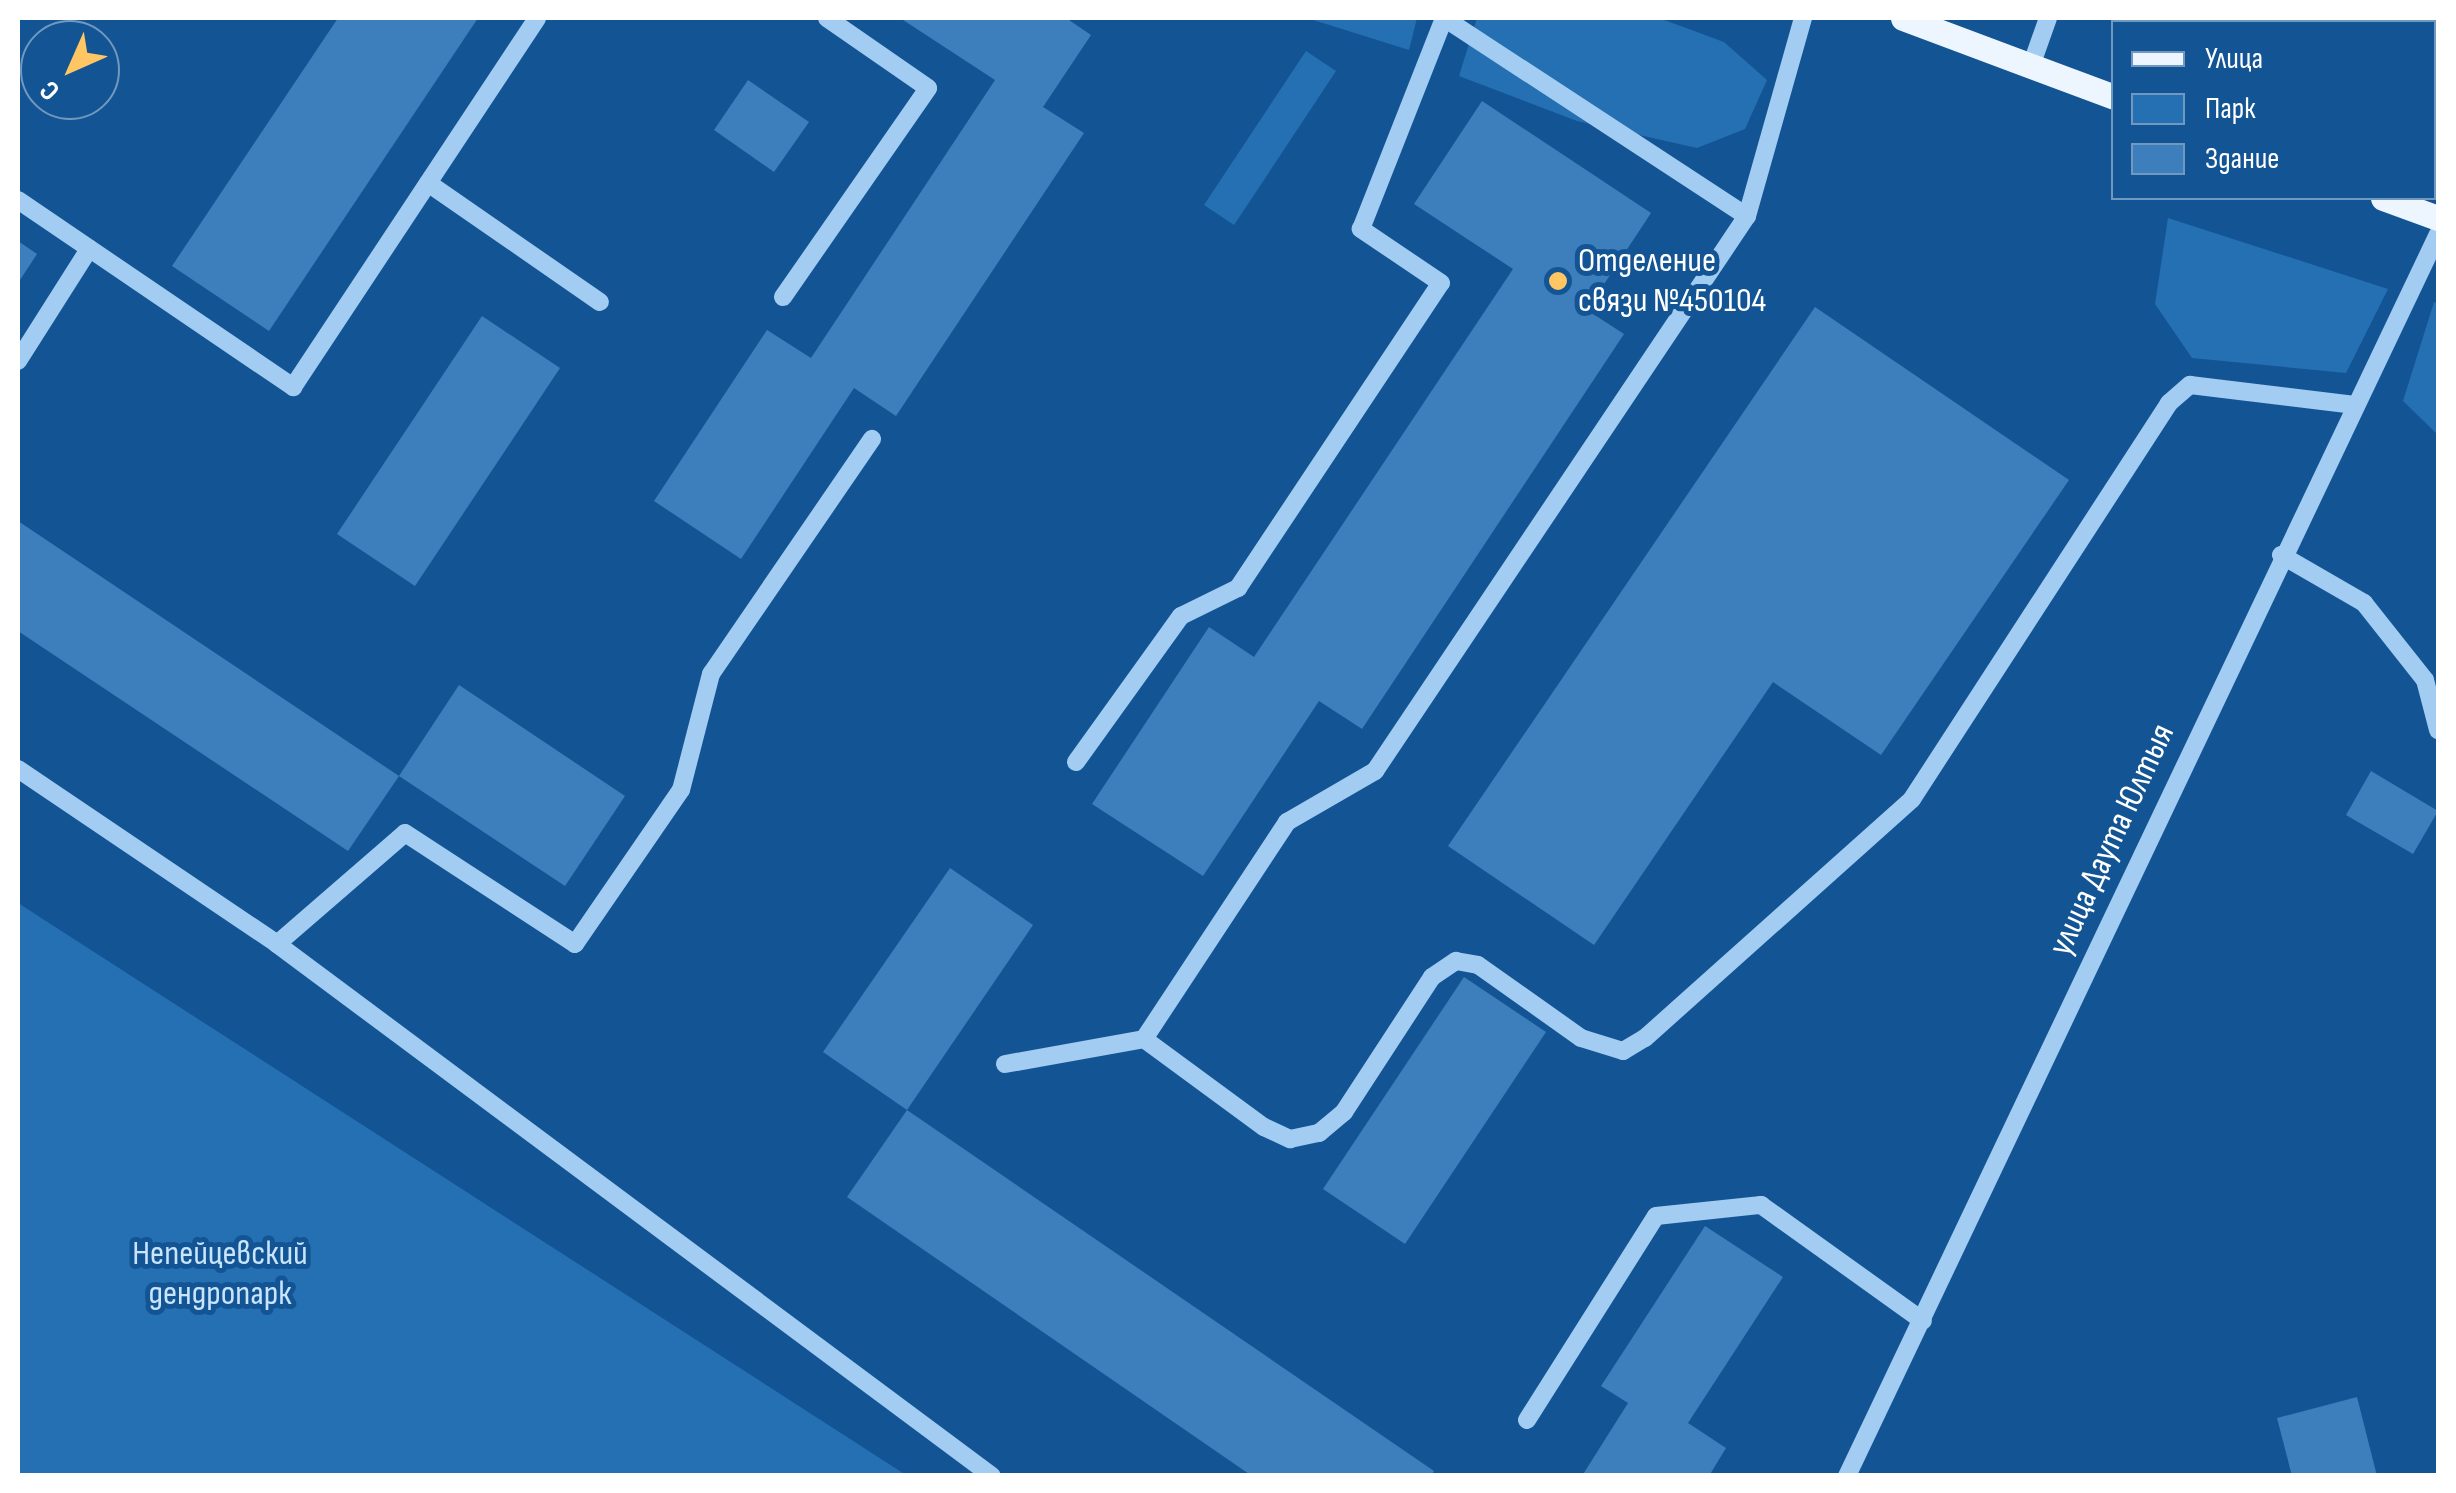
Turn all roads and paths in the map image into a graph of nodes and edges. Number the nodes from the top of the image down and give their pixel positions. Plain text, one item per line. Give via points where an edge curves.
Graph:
1 (538, 18) edge
2 (828, 18) edge
3 (1803, 18) edge
4 (1902, 18) edge
5 (2048, 18) edge
6 (1444, 19) edge
7 (2032, 66) junction
8 (2111, 96) edge
9 (428, 183) junction
10 (18, 200) edge
11 (2388, 200) edge
12 (1747, 216) junction
13 (2438, 218) edge
14 (2438, 234) edge
15 (89, 249) junction
16 (783, 297) dead end
17 (600, 302) dead end
18 (18, 361) edge
19 (2354, 406) junction
20 (872, 440) dead end
21 (2281, 555) junction
22 (2438, 730) edge
23 (1076, 762) dead end
24 (18, 769) edge
25 (277, 944) junction
26 (1144, 1039) junction
27 (1005, 1064) dead end
28 (1923, 1321) junction
29 (1527, 1420) dead end
30 (992, 1476) edge
31 (1847, 1476) edge

1 - 9 street
2 - 16 street via 928,88
3 - 12 street
4 - 7 main road
5 - 7 street
6 - 12 street
6 - 23 street via 1360,229 1441,282 1238,588 1181,616
7 - 8 main road
9 - 15 street via 293,387
9 - 17 street
10 - 15 street
11 - 13 main road
12 - 26 street via 1375,771 1287,822
14 - 19 street, улица Даута Юлтыя
15 - 18 street
19 - 21 street, улица Даута Юлтыя
19 - 26 street via 2190,385 2170,403 1912,799 1623,1051 1581,1038 1478,966 1456,961 1432,978 1344,1112 1318,1132 1290,1138 1264,1128
20 - 25 street via 711,674 681,790 575,944 405,832
21 - 22 street via 2364,603 2425,680
21 - 28 street, улица Даута Юлтыя
24 - 25 street
25 - 30 street
26 - 27 street
28 - 29 street via 1761,1205 1656,1216
28 - 31 street, улица Даута Юлтыя

